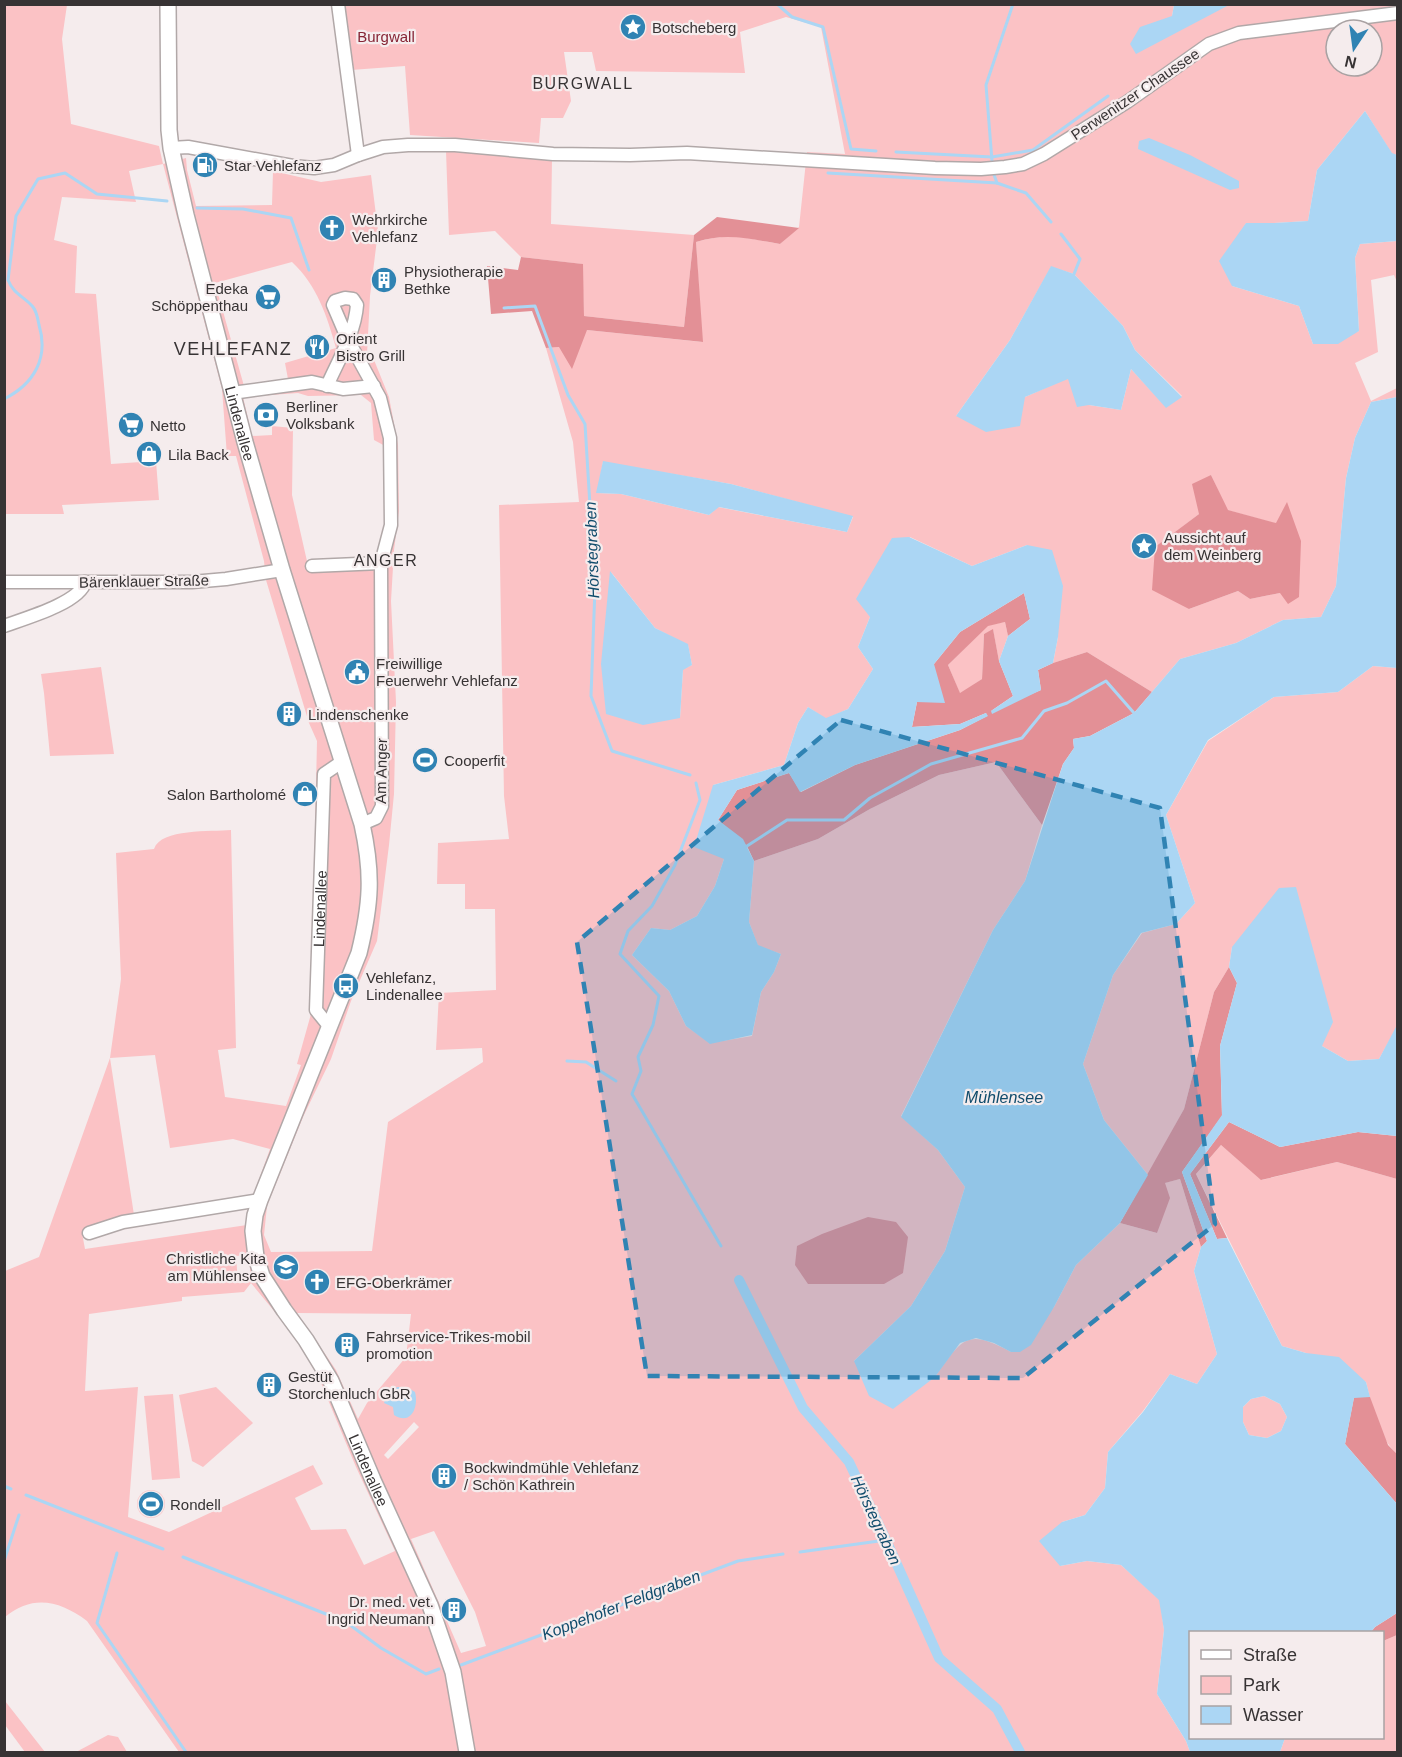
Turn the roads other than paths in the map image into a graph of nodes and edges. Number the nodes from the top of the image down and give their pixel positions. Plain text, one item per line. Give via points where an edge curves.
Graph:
1 (168, 4) edge
2 (338, 4) edge
3 (1398, 13) edge
4 (171, 148) junction
5 (358, 155) junction
6 (327, 386) junction
7 (374, 386) junction
8 (232, 393) junction
9 (381, 563) junction
10 (312, 566) dead end
11 (282, 570) junction
12 (4, 582) edge
13 (84, 582) junction
14 (4, 626) edge
15 (343, 761) junction
16 (362, 824) junction
17 (329, 1026) junction
18 (260, 1200) junction
19 (89, 1233) dead end
20 (467, 1752) edge

1 - 4 main road, Lindenallee
2 - 5 street
3 - 5 street, Perwenitzer Chaussee via 1239,33 1209,44 1044,154 1023,164 981,170 699,154 553,154 455,145 391,147
4 - 5 street via 188,147 315,168
4 - 8 main road, Lindenallee
6 - 7 street
6 - 7 street, Am Anger via 348,340
6 - 8 street via 312,382
7 - 9 street, Am Anger via 390,438 391,525
8 - 11 main road, Lindenallee
9 - 10 street
9 - 16 street, Am Anger via 382,806 376,818
11 - 13 street, Bärenklauer Straße via 192,582
11 - 15 main road, Lindenallee
12 - 13 street, Bärenklauer Straße
13 - 14 street via 75,596 61,604
15 - 16 main road, Lindenallee
15 - 17 street, Lindenallee via 324,774 316,1010
16 - 17 main road, Lindenallee via 369,855 367,919 359,954
17 - 18 main road, Lindenallee
18 - 19 street via 123,1222
18 - 20 main road, Lindenallee via 253,1231 262,1276 331,1381 429,1605 453,1672

